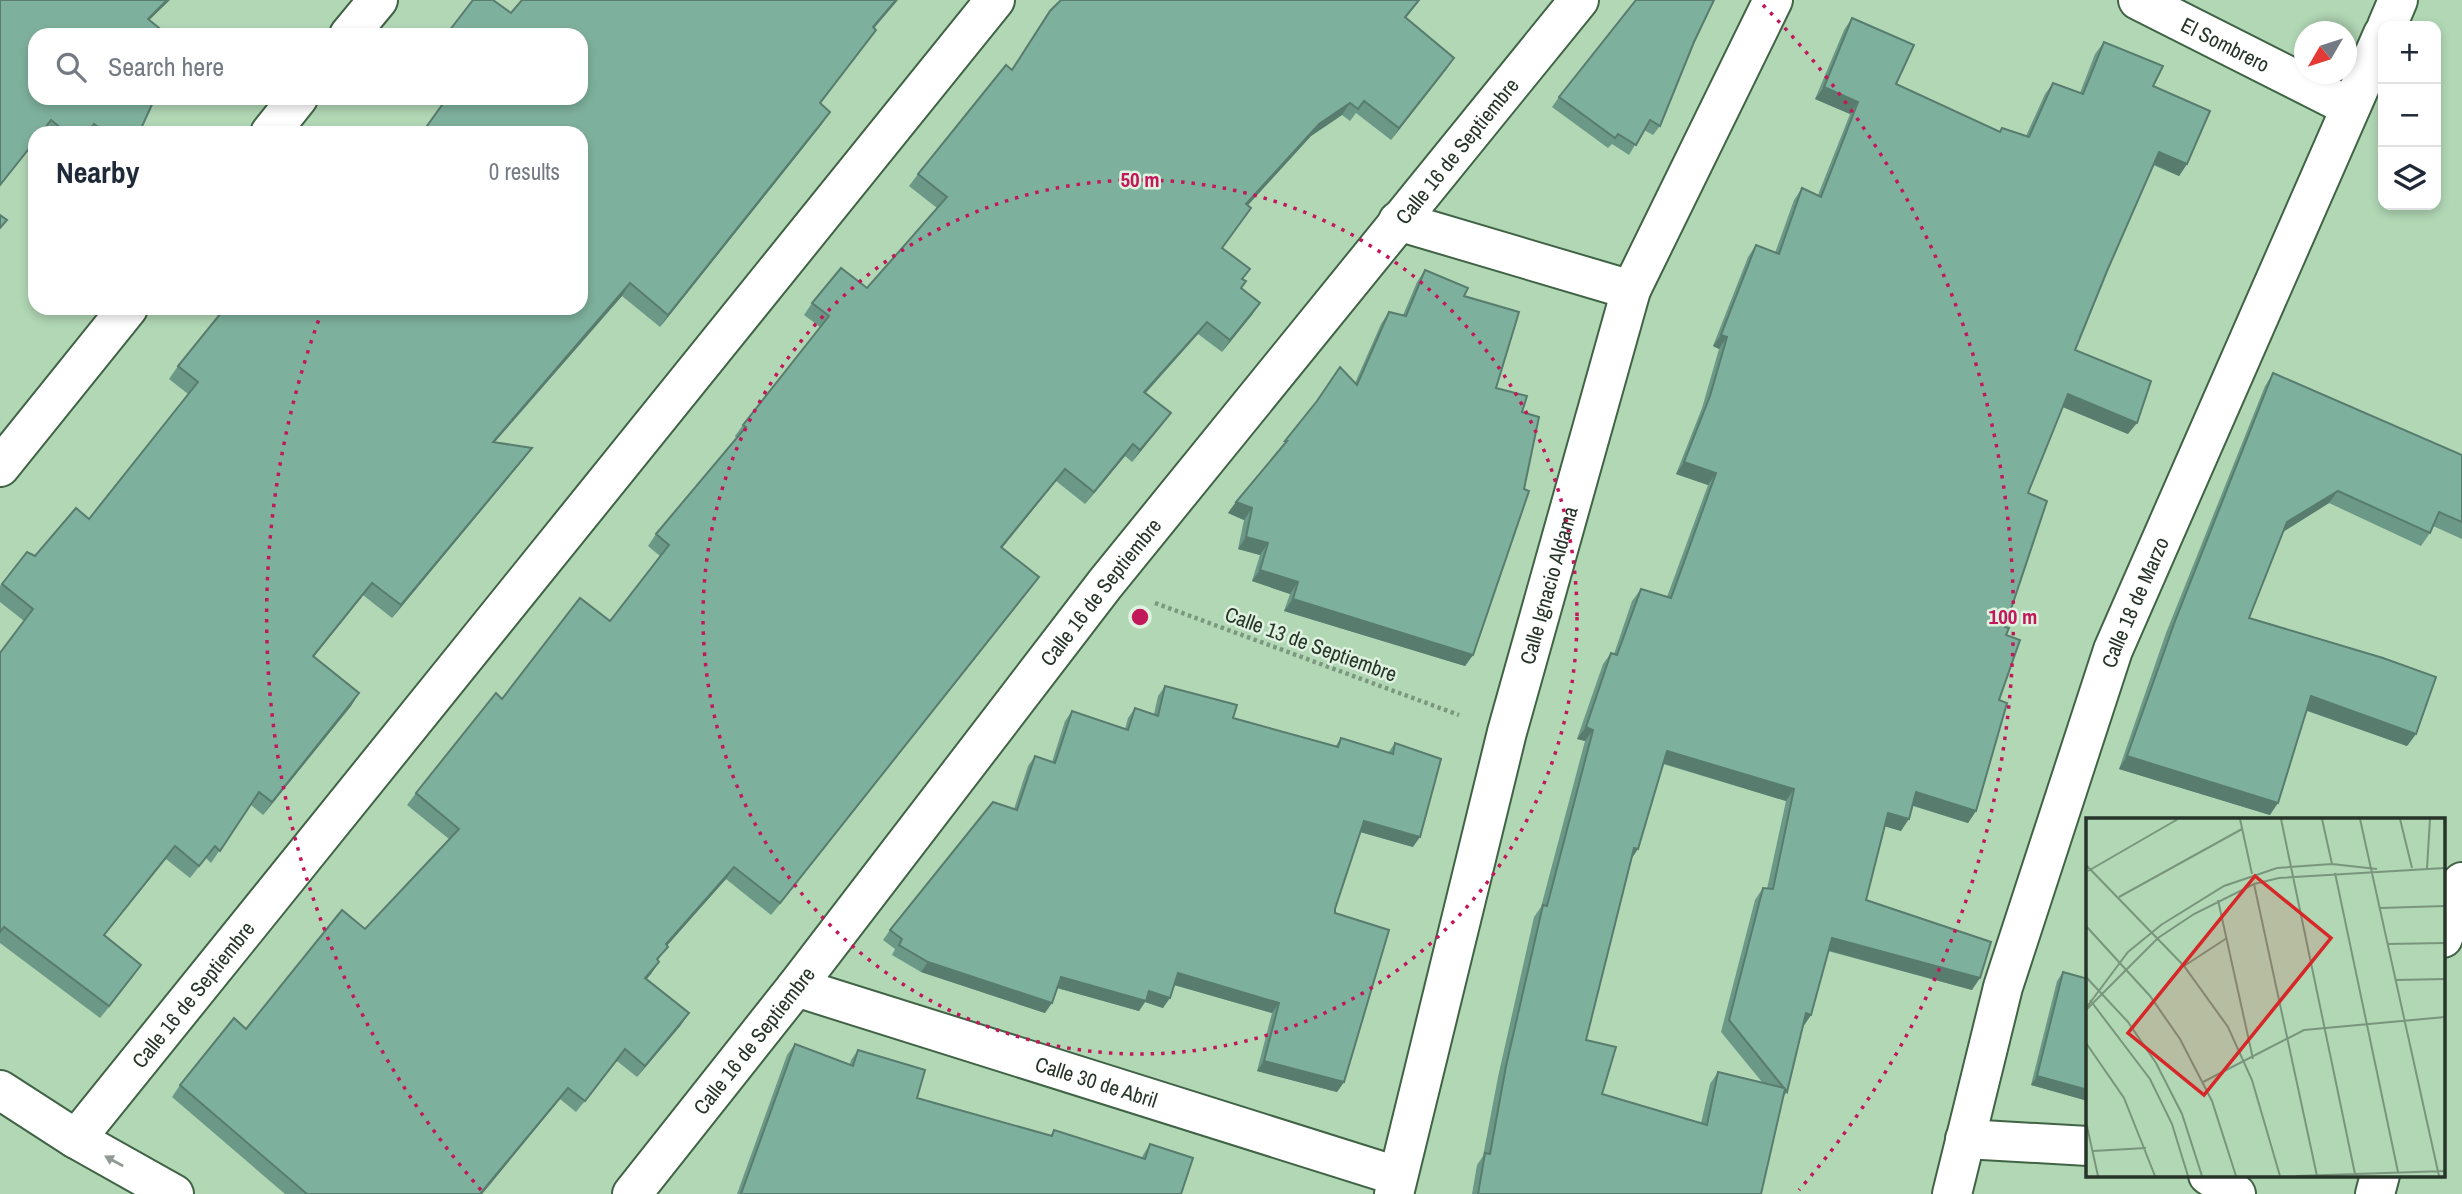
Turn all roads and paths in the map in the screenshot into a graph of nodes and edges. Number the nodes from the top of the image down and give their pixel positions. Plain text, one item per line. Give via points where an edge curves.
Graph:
1 (378, 0) edge
2 (995, 0) edge
3 (1579, 0) edge
4 (1773, 0) edge
5 (2138, 0) edge
6 (2398, 0) edge
7 (2388, 21) edge
8 (355, 28) edge
9 (2378, 45) edge
10 (292, 105) edge
11 (2350, 107) junction
12 (276, 126) edge
13 (1398, 221) junction
14 (1631, 290) junction
15 (122, 315) edge
16 (0, 467) edge
17 (1105, 584) junction
18 (1507, 732) junction
19 (2462, 882) edge
20 (2444, 936) edge
21 (796, 987) junction
22 (0, 1090) edge
23 (76, 1139) junction
24 (1965, 1139) junction
25 (2086, 1146) edge
26 (2209, 1176) edge
27 (2380, 1176) edge
28 (1395, 1185) edge
29 (174, 1194) edge
30 (632, 1194) edge
31 (1951, 1194) edge
32 (2236, 1194) edge
33 (2375, 1194) edge

1 - 8 street
2 - 23 street, Calle 16 de Septiembre
3 - 13 street, Calle 16 de Septiembre
4 - 14 street, Calle Ignacio Aldama
5 - 11 street, El Sombrero
6 - 7 street
9 - 11 street, Calle 18 de Marzo
10 - 12 street
11 - 24 street, Calle 18 de Marzo via 2113,650 2003,986
13 - 14 street
13 - 17 street, Calle 16 de Septiembre
14 - 18 street, Calle Ignacio Aldama
15 - 16 street
17 - 18 path, Calle 13 de Septiembre
17 - 21 street, Calle 16 de Septiembre
18 - 28 street, Calle Ignacio Aldama
19 - 20 street
21 - 28 street, Calle 30 de Abril
21 - 30 street, Calle 16 de Septiembre
22 - 23 street
29 -> 23 street
24 - 25 street
24 - 31 street, Calle 18 de Marzo
26 - 32 street
27 - 33 street

